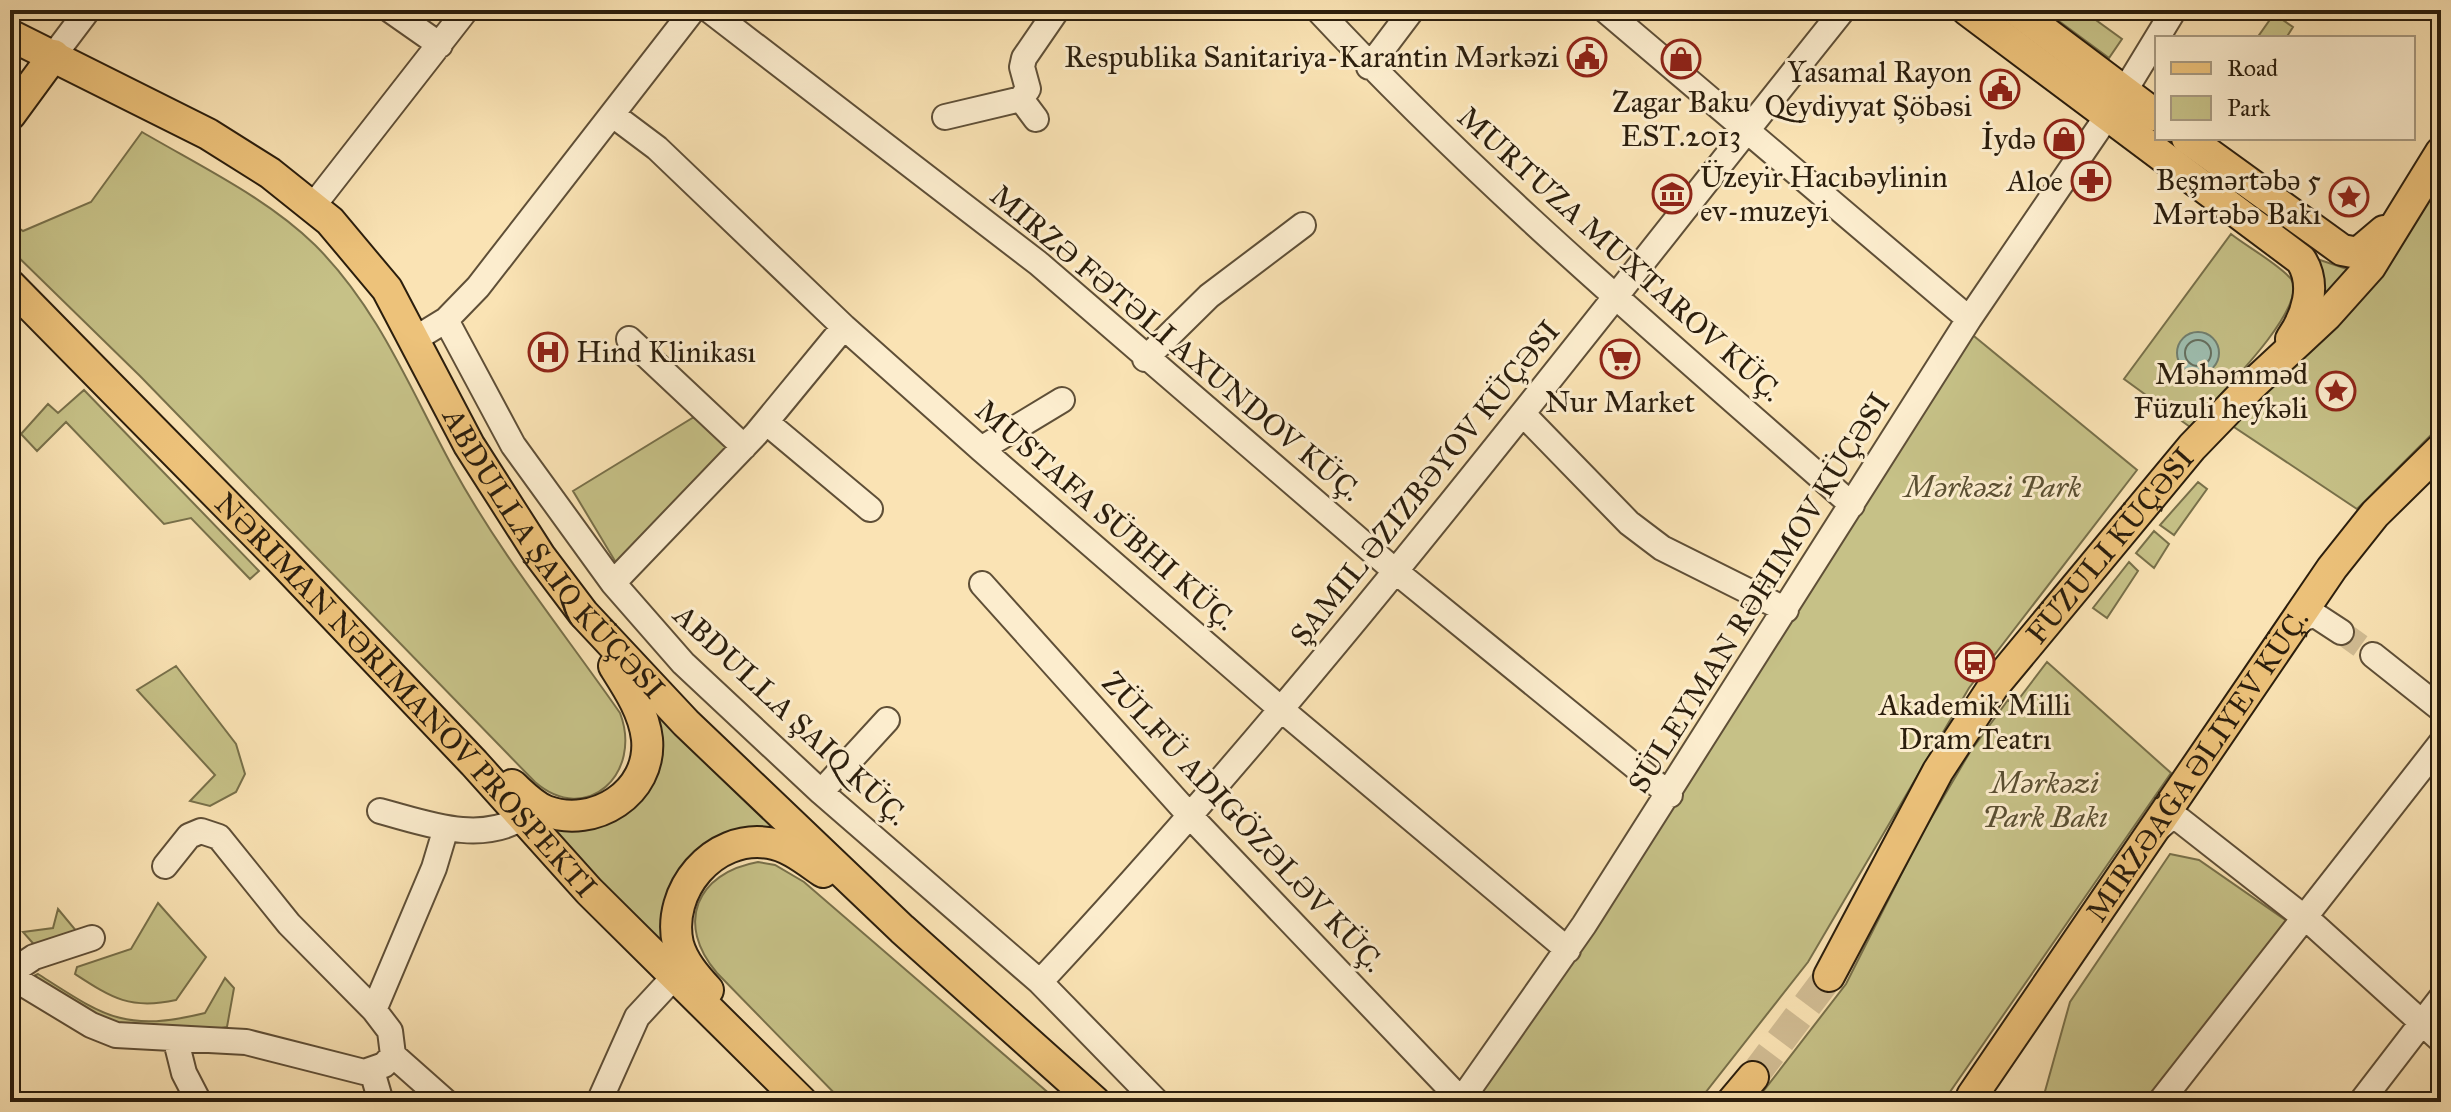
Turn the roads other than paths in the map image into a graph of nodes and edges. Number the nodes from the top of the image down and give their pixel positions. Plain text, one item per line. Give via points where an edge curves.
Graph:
1 (88, 10) edge
2 (390, 10) edge
3 (466, 10) edge
4 (693, 10) edge
5 (709, 10) edge
6 (1318, 10) edge
7 (1412, 10) edge
8 (1605, 10) edge
9 (1843, 10) edge
10 (1967, 10) edge
11 (2016, 10) edge
12 (2174, 10) edge
13 (1048, 13) edge
14 (10, 35) edge
15 (2158, 36) edge
16 (2155, 40) edge
17 (440, 45) junction
18 (54, 55) junction
19 (1369, 67) junction
20 (1021, 99) junction
21 (2116, 103) junction
22 (10, 115) edge
23 (613, 115) junction
24 (2155, 115) edge
25 (945, 117) dead end
26 (1036, 119) dead end
27 (1745, 131) junction
28 (2155, 136) edge
29 (2160, 140) edge
30 (2190, 140) edge
31 (2441, 152) edge
32 (313, 206) junction
33 (1303, 225) dead end
34 (10, 285) edge
35 (1617, 298) junction
36 (1969, 319) junction
37 (446, 320) junction
38 (844, 327) junction
39 (415, 339) junction
40 (629, 339) dead end
41 (1145, 359) junction
42 (2252, 385) junction
43 (1062, 400) dead end
44 (1524, 415) junction
45 (766, 422) junction
46 (744, 447) junction
47 (981, 449) junction
48 (2441, 449) edge
49 (1852, 505) junction
50 (870, 509) dead end
51 (1394, 570) junction
52 (613, 583) junction
53 (982, 584) dead end
54 (1786, 610) junction
55 (583, 613) junction
56 (2341, 632) tunnel mouth
57 (2282, 639) junction
58 (2373, 655) tunnel mouth
59 (2441, 709) edge
60 (1282, 710) junction
61 (887, 720) dead end
62 (2441, 743) edge
63 (474, 763) junction
64 (821, 792) junction
65 (1670, 795) junction
66 (380, 811) dead end
67 (1191, 817) junction
68 (522, 818) junction
69 (446, 828) junction
70 (2137, 852) junction
71 (165, 866) dead end
72 (2305, 918) junction
73 (902, 929) junction
74 (92, 938) dead end
75 (1568, 950) junction
76 (10, 975) edge
77 (1829, 976) tunnel mouth
78 (674, 977) junction
79 (1040, 982) junction
80 (2441, 998) edge
81 (374, 1010) junction
82 (2422, 1023) junction
83 (2441, 1040) edge
84 (176, 1041) junction
85 (393, 1055) junction
86 (372, 1071) junction
87 (1753, 1077) tunnel mouth
88 (1972, 1096) dead end
89 (1460, 1101) edge
90 (199, 1102) edge
91 (381, 1102) edge
92 (446, 1102) edge
93 (599, 1102) edge
94 (803, 1102) edge
95 (1095, 1102) edge
96 (1157, 1102) edge
97 (1732, 1102) edge
98 (2160, 1102) edge
99 (2361, 1102) edge

1 - 18 street
2 - 17 street
3 - 17 street
4 - 23 street
5 - 41 street, MIRZƏ FƏTƏLI AXUNDOV KÜÇ. via 1038,263
6 - 19 street, MURTUZA MUXTAROV KÜÇ.
7 - 19 street
8 - 27 street
9 - 27 street, ŞAMIL ƏZIZBƏYOV KÜÇƏSI
10 - 21 main road
11 - 21 main road
12 - 15 street, SÜLEYMAN RƏHIMOV KÜÇƏSI
13 - 20 street via 1024,58 1028,89
14 - 18 main road, ABDULLA ŞAIQ KÜÇƏSI
16 - 21 street, SÜLEYMAN RƏHIMOV KÜÇƏSI
17 - 32 street
18 - 22 main road
18 - 32 main road, ABDULLA ŞAIQ KÜÇƏSI via 208,134
19 - 35 street, MURTUZA MUXTAROV KÜÇ.
20 - 25 street
20 - 26 street
21 - 24 main road
21 - 28 main road
21 - 36 street, SÜLEYMAN RƏHIMOV KÜÇƏSI
23 - 37 street
23 - 38 street, MUSTAFA SÜBHI KÜÇ. via 657,148
27 - 35 street, ŞAMIL ƏZIZBƏYOV KÜÇƏSI
27 - 36 street
29 - 42 main road via 2305,266 2309,293 2303,319
30 - 31 main road via 2321,238 2354,253 2382,234
31 - 42 main road, FÜZULI KÜÇƏSI via 2370,267
32 - 39 main road, ABDULLA ŞAIQ KÜÇƏSI via 372,267
33 - 41 street via 1209,296
34 - 63 main road, NƏRIMAN NƏRIMANOV PROSPEKTI
35 - 44 street, ŞAMIL ƏZIZBƏYOV KÜÇƏSI
35 - 49 street, MURTUZA MUXTAROV KÜÇ.
36 - 49 street, SÜLEYMAN RƏHIMOV KÜÇƏSI
37 - 39 street
37 - 52 street, ABDULLA ŞAIQ KÜÇ. via 513,445
38 - 45 street
38 - 47 street, MUSTAFA SÜBHI KÜÇ.
39 - 55 main road, ABDULLA ŞAIQ KÜÇƏSI via 500,496
40 - 46 street
41 - 51 street, MIRZƏ FƏTƏLI AXUNDOV KÜÇ.
42 - 77 main road, FÜZULI KÜÇƏSI via 2137,511 1993,687 1938,771
43 - 47 street
44 - 51 street, ŞAMIL ƏZIZBƏYOV KÜÇƏSI
44 - 54 street via 1629,523 1662,548
45 - 46 street
45 - 50 street
46 - 52 street
47 - 60 street, MUSTAFA SÜBHI KÜÇ.
48 - 57 main road, MIRZƏAĞA ƏLIYEV KÜÇ. via 2361,530
49 - 54 street, SÜLEYMAN RƏHIMOV KÜÇƏSI
51 - 60 street, ŞAMIL ƏZIZBƏYOV KÜÇƏSI
51 - 65 street, MIRZƏ FƏTƏLI AXUNDOV KÜÇ.
52 - 64 street, ABDULLA ŞAIQ KÜÇ. via 683,663
53 - 67 street
54 - 65 street, SÜLEYMAN RƏHIMOV KÜÇƏSI
55 - 63 main road via 644,722 647,755 634,786 601,812 562,815 543,810
55 - 73 main road, ABDULLA ŞAIQ KÜÇƏSI via 686,723
56 - 57 street via 2312,615
57 - 70 main road, MIRZƏAĞA ƏLIYEV KÜÇ.
58 - 59 street
60 - 67 street, ŞAMIL ƏZIZBƏYOV KÜÇƏSI
60 - 75 street, MUSTAFA SÜBHI KÜÇ.
61 - 64 street
62 - 72 street
63 - 68 main road, NƏRIMAN NƏRIMANOV PROSPEKTI
64 - 79 street, ABDULLA ŞAIQ KÜÇ.
65 - 75 street, SÜLEYMAN RƏHIMOV KÜÇƏSI
66 - 69 street
67 - 79 street, ŞAMIL ƏZIZBƏYOV KÜÇƏSI
67 - 89 street
68 - 69 street via 489,831
68 - 78 main road, NƏRIMAN NƏRIMANOV PROSPEKTI
69 - 81 street
70 - 72 street via 2164,820 2175,817
70 - 88 main road, MIRZƏAĞA ƏLIYEV KÜÇ.
71 - 81 street via 189,836 201,831 219,837 289,924
72 - 82 street
72 - 98 street
73 - 94 main road via 802,857 768,843 729,849 689,879 676,923 683,956
73 - 95 main road, ABDULLA ŞAIQ KÜÇƏSI
74 - 76 street via 34,957
75 - 89 street, SÜLEYMAN RƏHIMOV KÜÇƏSI
76 - 84 street via 116,1035
78 - 93 street via 637,1017
78 - 94 main road, NƏRIMAN NƏRIMANOV PROSPEKTI
79 - 96 street, ABDULLA ŞAIQ KÜÇ.
80 - 82 street
81 - 85 street via 390,1031
82 - 83 street
82 - 99 street
84 - 86 street via 246,1042
84 - 90 street
85 - 86 street
85 - 92 street
86 - 91 street
87 - 97 main road

